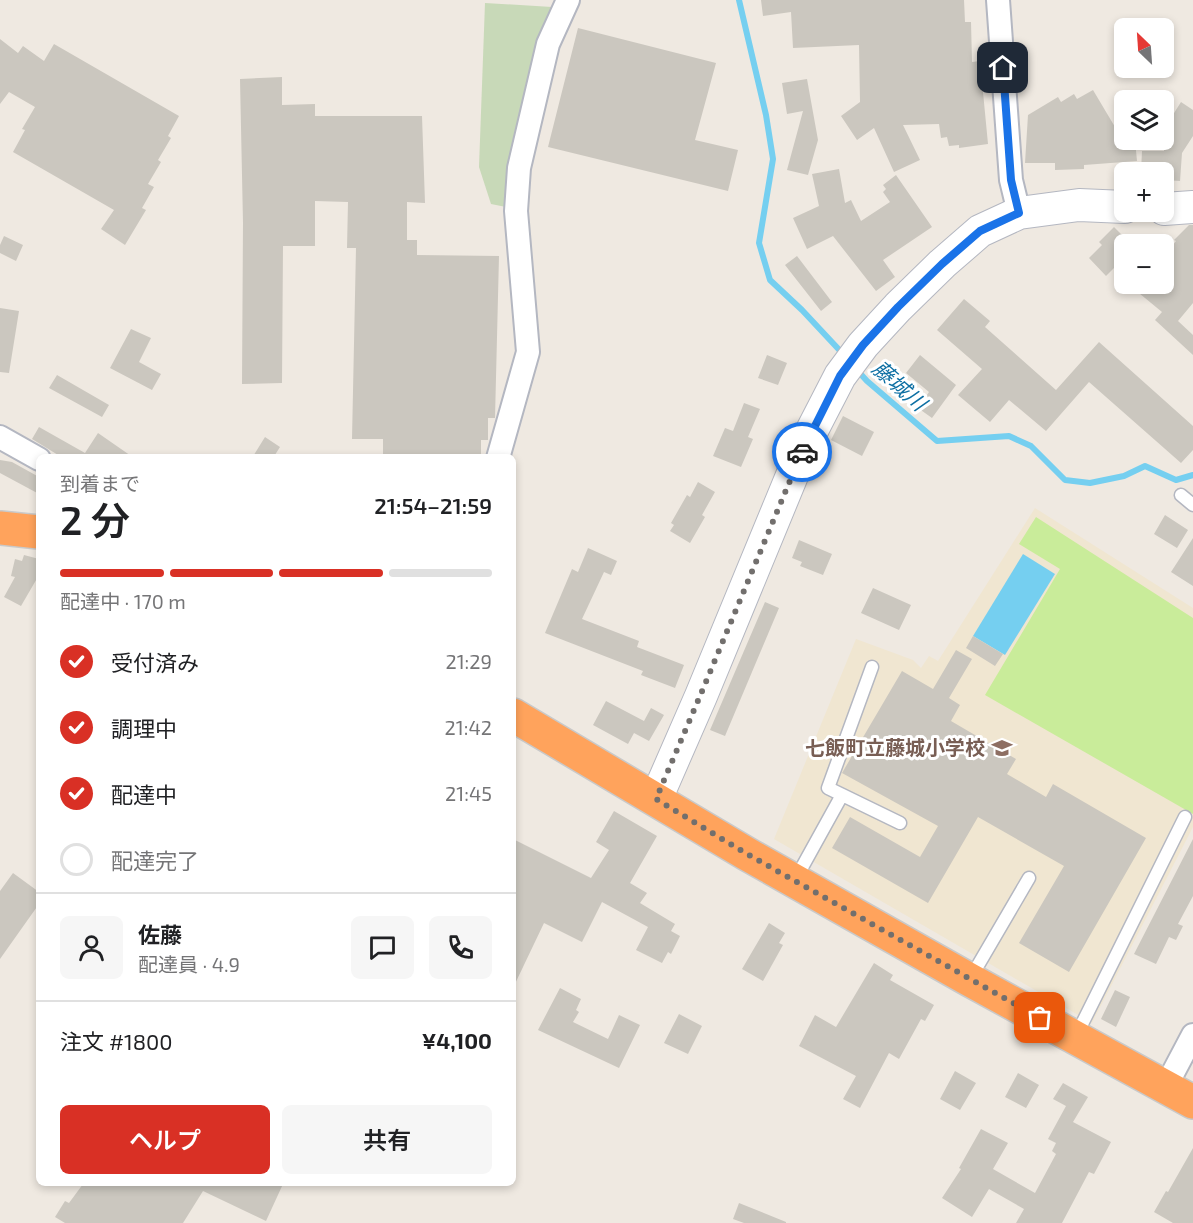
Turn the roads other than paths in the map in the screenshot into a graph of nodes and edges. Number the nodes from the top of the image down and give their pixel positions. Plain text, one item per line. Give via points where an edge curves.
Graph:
1 (568, 0) edge
2 (998, 0) edge
3 (1114, 207) edge
4 (1193, 207) edge
5 (1174, 209) edge
6 (1019, 213) junction
7 (0, 437) edge
8 (499, 454) edge
9 (36, 457) edge
10 (1181, 495) dead end
11 (1193, 505) edge
12 (0, 528) edge
13 (36, 532) edge
14 (872, 667) dead end
15 (516, 718) edge
16 (842, 795) junction
17 (656, 799) junction
18 (1185, 817) dead end
19 (900, 823) dead end
20 (1029, 878) dead end
21 (795, 881) junction
22 (970, 980) junction
23 (1193, 1035) edge
24 (1075, 1038) junction
25 (1179, 1095) edge

1 - 8 street via 548,44 519,168 516,211 528,352
2 - 6 street via 1011,180
3 - 6 street via 1078,205
4 - 5 street
6 - 17 street via 972,238 913,292 840,376 805,444
7 - 9 street
10 - 11 lane
12 - 13 highway
14 - 16 lane via 828,788
15 - 17 highway
16 - 19 lane
16 - 21 lane
17 - 21 highway
18 - 24 lane
20 - 22 lane
21 - 22 highway
22 - 24 highway
23 - 25 street
24 - 25 highway

